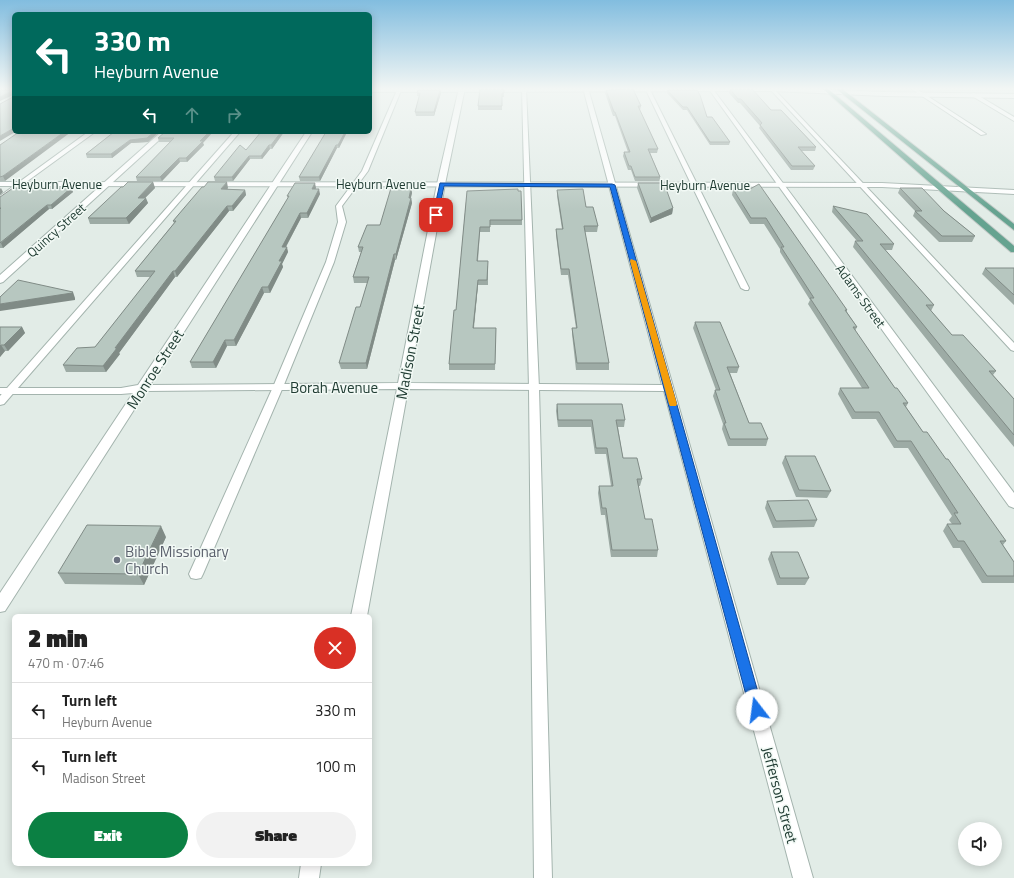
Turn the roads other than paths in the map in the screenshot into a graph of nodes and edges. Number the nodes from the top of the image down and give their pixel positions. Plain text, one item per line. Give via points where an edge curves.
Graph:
1 (383, 129) edge
2 (453, 129) edge
3 (526, 129) edge
4 (597, 129) edge
5 (668, 129) edge
6 (740, 129) edge
7 (809, 129) edge
8 (871, 129) edge
9 (888, 129) edge
10 (975, 129) edge
11 (89, 134) edge
12 (163, 134) edge
13 (235, 134) edge
14 (308, 134) edge
15 (983, 134) dead end
16 (0, 184) edge
17 (21, 184) junction
18 (107, 184) junction
19 (191, 184) junction
20 (276, 184) junction
21 (355, 184) junction
22 (441, 184) junction
23 (528, 185) junction
24 (612, 185) junction
25 (695, 185) junction
26 (780, 185) junction
27 (862, 185) junction
28 (939, 188) junction
29 (966, 190) junction
30 (1014, 192) edge
31 (0, 199) edge
32 (1014, 228) edge
33 (1014, 250) edge
34 (0, 280) edge
35 (745, 288) dead end
36 (1014, 348) edge
37 (404, 386) junction
38 (278, 387) junction
39 (142, 388) junction
40 (534, 388) junction
41 (668, 388) junction
42 (5, 391) edge
43 (0, 402) edge
44 (1014, 504) edge
45 (196, 574) dead end
46 (0, 606) edge
47 (359, 614) edge
48 (312, 866) edge
49 (309, 878) edge
50 (543, 878) edge
51 (803, 878) edge

1 - 21 lane via 365,171
2 - 22 street, Madison Street
3 - 23 lane
4 - 24 street, Jefferson Street
5 - 25 lane
6 - 26 street, Adams Street
7 - 27 lane
8 - 28 main road
9 - 29 main road
10 - 15 lane
11 - 17 lane
12 - 18 street, Quincy Street
13 - 19 lane
14 - 20 street, Monroe Street
16 - 17 street, Heyburn Avenue
17 - 18 street, Heyburn Avenue
17 - 31 lane
18 - 19 street, Heyburn Avenue
18 - 34 street, Quincy Street
19 - 20 street, Heyburn Avenue
19 - 42 lane
20 - 21 street, Heyburn Avenue
20 - 39 street, Monroe Street
21 - 22 street, Heyburn Avenue
21 - 38 lane via 339,206 342,222 330,262
22 - 23 street, Heyburn Avenue
22 - 37 street, Madison Street
23 - 24 street, Heyburn Avenue
23 - 40 lane
24 - 25 street, Heyburn Avenue
24 - 41 street, Jefferson Street
25 - 26 street, Heyburn Avenue
25 - 35 lane
26 - 27 street, Heyburn Avenue
26 - 44 street, Adams Street
27 - 28 street, Heyburn Avenue
27 - 36 lane
28 - 29 street, Heyburn Avenue
28 - 33 main road
29 - 30 street, Heyburn Avenue
29 - 32 main road
37 - 38 street, Borah Avenue
37 - 40 street, Borah Avenue
37 - 47 street, Madison Street
38 - 39 street, Borah Avenue
38 - 45 lane
39 - 42 street, Borah Avenue via 121,391
39 - 46 street, Monroe Street
40 - 41 street, Borah Avenue
40 - 50 lane
41 - 51 street, Jefferson Street
42 - 43 lane
48 - 49 street

